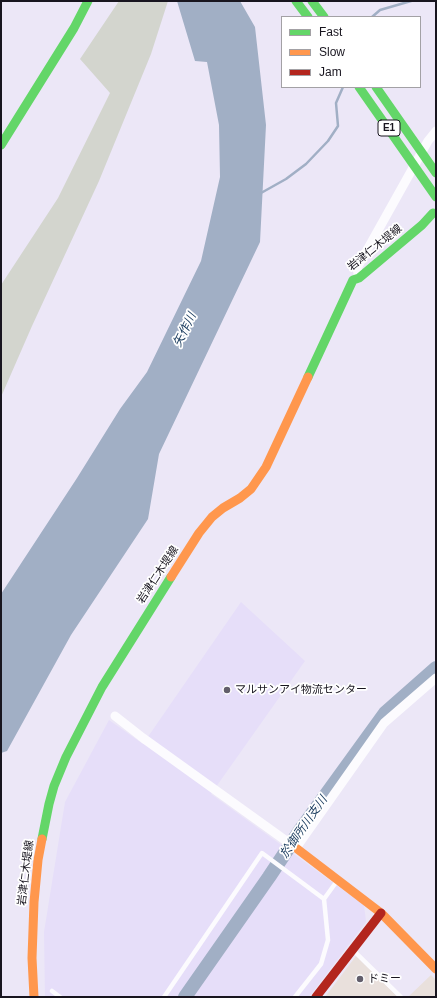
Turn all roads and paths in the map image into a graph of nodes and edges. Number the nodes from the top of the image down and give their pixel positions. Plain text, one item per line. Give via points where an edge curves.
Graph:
1 (88, 1) edge
2 (296, 1) edge
3 (312, 1) edge
4 (307, 16) edge
5 (323, 16) edge
6 (360, 88) edge
7 (377, 88) edge
8 (436, 130) edge
9 (1, 145) edge
10 (436, 173) edge
11 (436, 197) edge
12 (433, 214) dead end
13 (358, 278) junction
14 (436, 678) edge
15 (115, 716) dead end
16 (296, 848) junction
17 (338, 880) junction
18 (324, 899) junction
19 (381, 913) junction
20 (353, 950) junction
21 (436, 969) edge
22 (52, 991) dead end
23 (34, 997) edge
24 (60, 997) edge
25 (164, 997) edge
26 (295, 997) edge
27 (316, 997) edge
28 (401, 997) edge

1 - 9 main road
2 - 4 main road
3 - 5 main road
6 - 11 main road, E1
7 - 10 main road, E1
8 - 13 street via 357,268
12 - 13 main road, 岩津仁木堤線
13 - 23 main road, 岩津仁木堤線 via 353,280 266,467 251,489 212,517 198,534 102,687 66,757 49,804 38,860 32,958
14 - 16 street via 384,723
15 - 16 street
16 - 17 main road
17 - 18 lane
17 - 19 main road
18 - 25 lane via 262,853
18 - 26 lane via 328,940 321,964
19 - 20 main road
19 - 21 main road
20 - 27 main road
20 - 28 lane
22 - 24 lane

